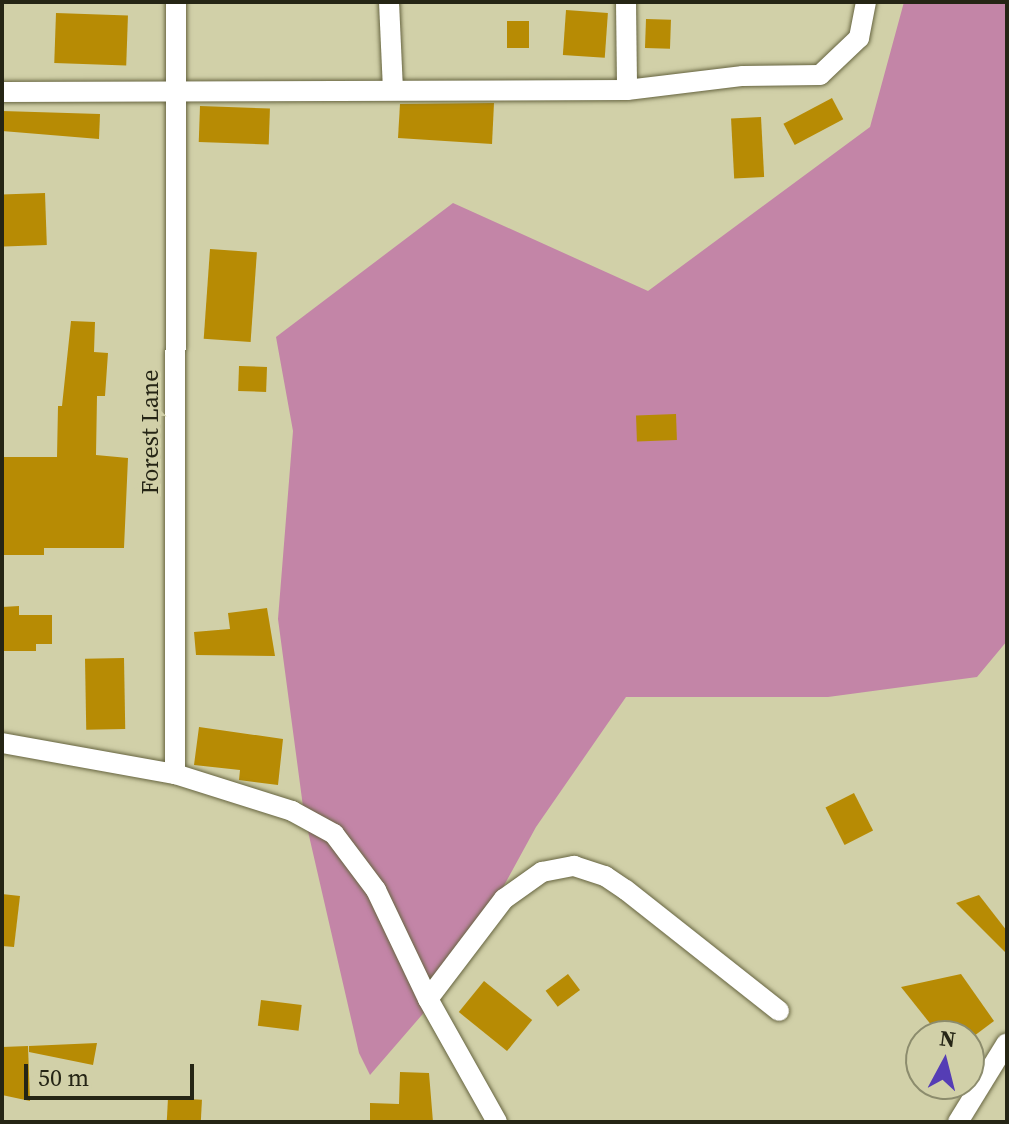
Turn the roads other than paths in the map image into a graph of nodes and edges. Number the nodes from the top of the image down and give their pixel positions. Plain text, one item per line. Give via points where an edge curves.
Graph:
1 (176, 2) edge
2 (389, 2) edge
3 (626, 2) edge
4 (866, 2) edge
5 (393, 90) junction
6 (627, 90) junction
7 (177, 91) junction
8 (2, 92) edge
9 (2, 743) edge
10 (175, 774) junction
11 (428, 999) junction
12 (779, 1011) dead end
13 (1006, 1044) edge
14 (497, 1122) edge
15 (958, 1122) edge

1 - 7 street, Forest Lane
2 - 5 street
3 - 6 street
4 - 6 street via 859,38 820,75 743,76
5 - 6 street
5 - 7 street
7 - 8 street
7 - 10 street, Forest Lane
9 - 10 street
10 - 11 street via 292,811 334,834 376,890
11 - 12 street via 504,899 542,872 574,866 626,890
11 - 14 street
13 - 15 street

